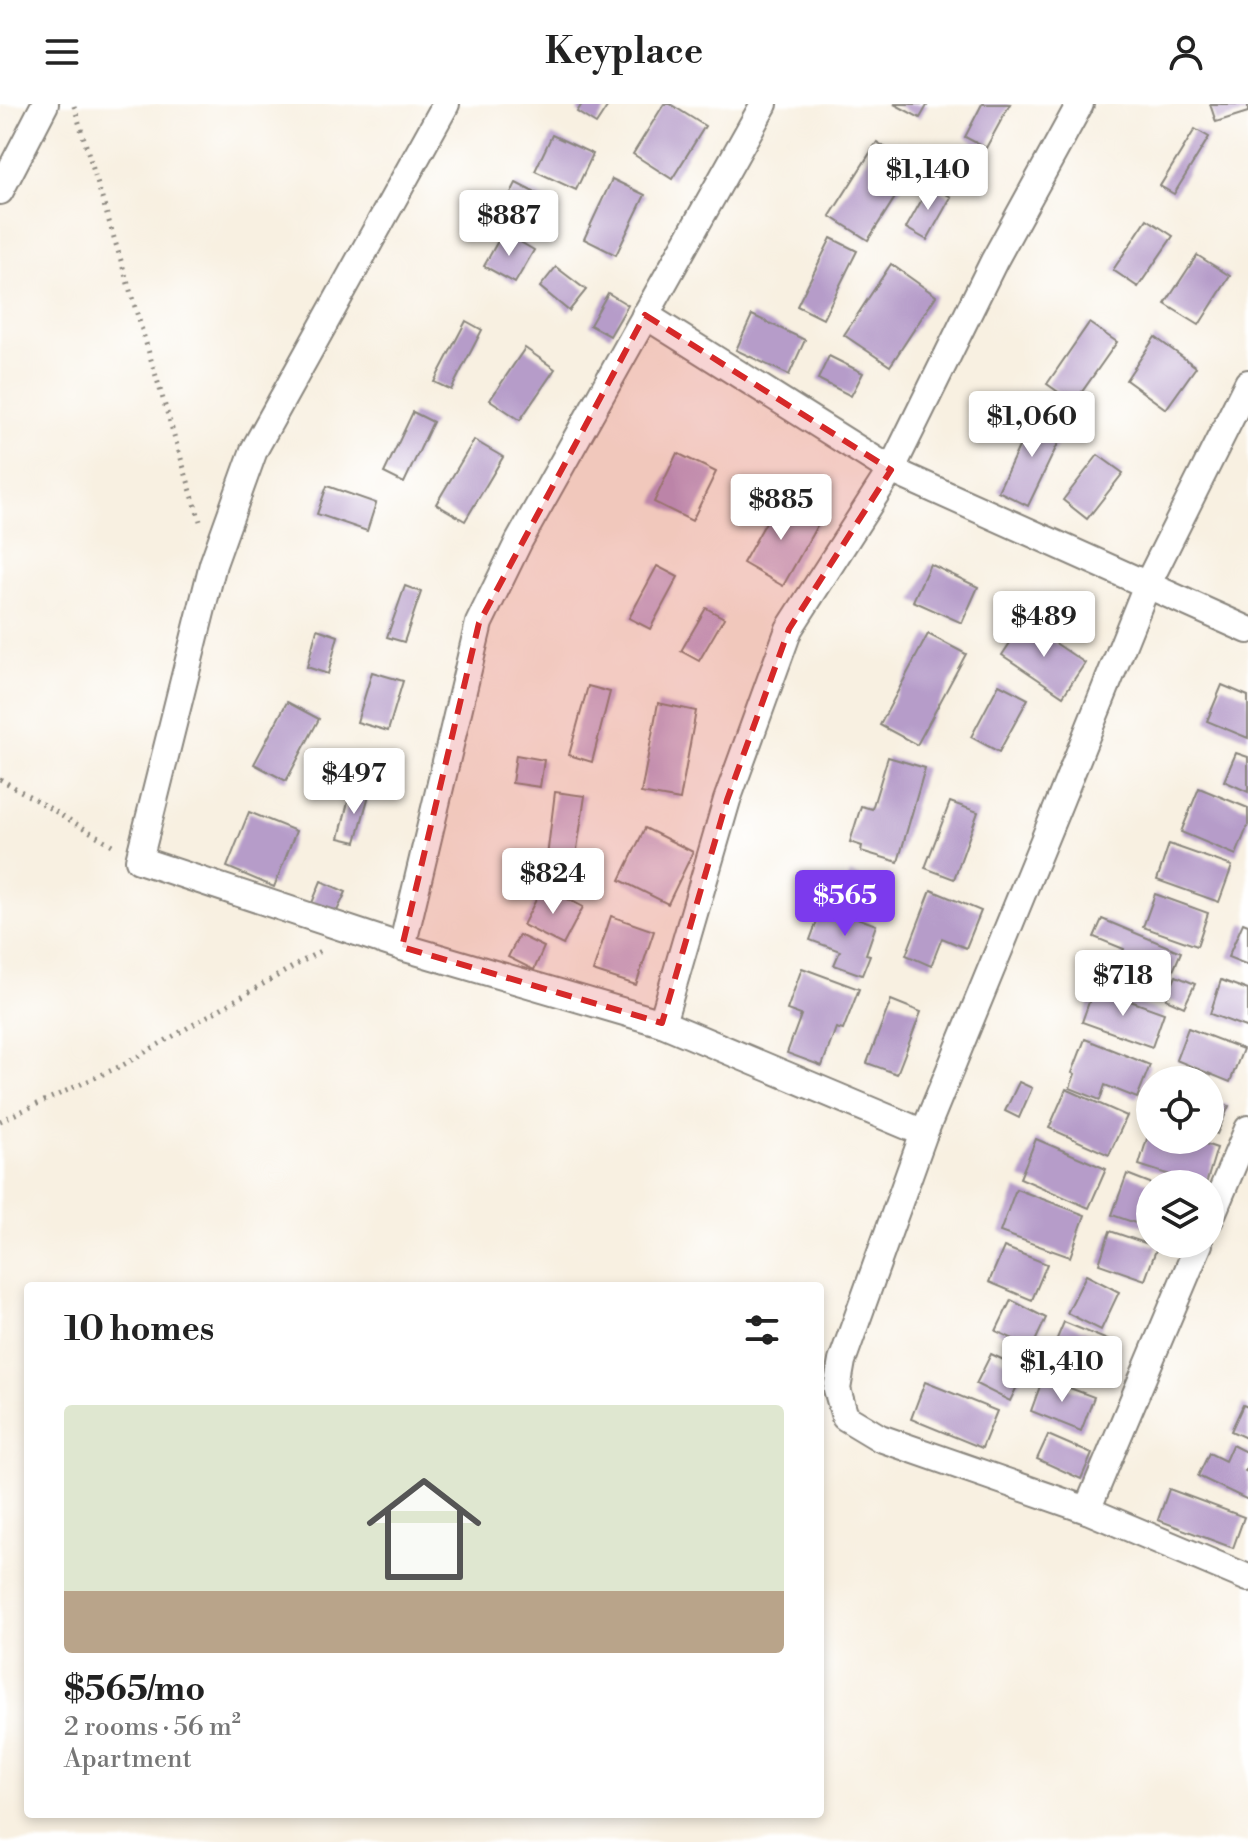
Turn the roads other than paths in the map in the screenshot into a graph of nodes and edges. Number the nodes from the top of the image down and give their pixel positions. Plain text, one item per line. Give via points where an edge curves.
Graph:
1 (45, 104) edge
2 (446, 104) edge
3 (764, 104) edge
4 (1080, 104) edge
5 (0, 191) edge
6 (645, 315) junction
7 (1248, 383) edge
8 (891, 470) junction
9 (1147, 585) junction
10 (1248, 630) edge
11 (402, 947) junction
12 (662, 1023) junction
13 (1248, 1129) edge
14 (924, 1133) junction
15 (1224, 1186) edge
16 (1193, 1258) edge
17 (1087, 1510) junction
18 (1248, 1578) edge

1 - 5 street
2 - 11 street via 254,450 213,564 139,860
3 - 6 street
4 - 8 street via 994,261
6 - 8 street
6 - 11 street via 479,623
7 - 9 street
8 - 9 street
8 - 12 street via 789,629 727,800
9 - 10 street
9 - 14 street
11 - 12 street
12 - 14 street
13 - 15 street
14 - 17 street via 842,1361 837,1389 845,1417 880,1438
16 - 17 street
17 - 18 street

